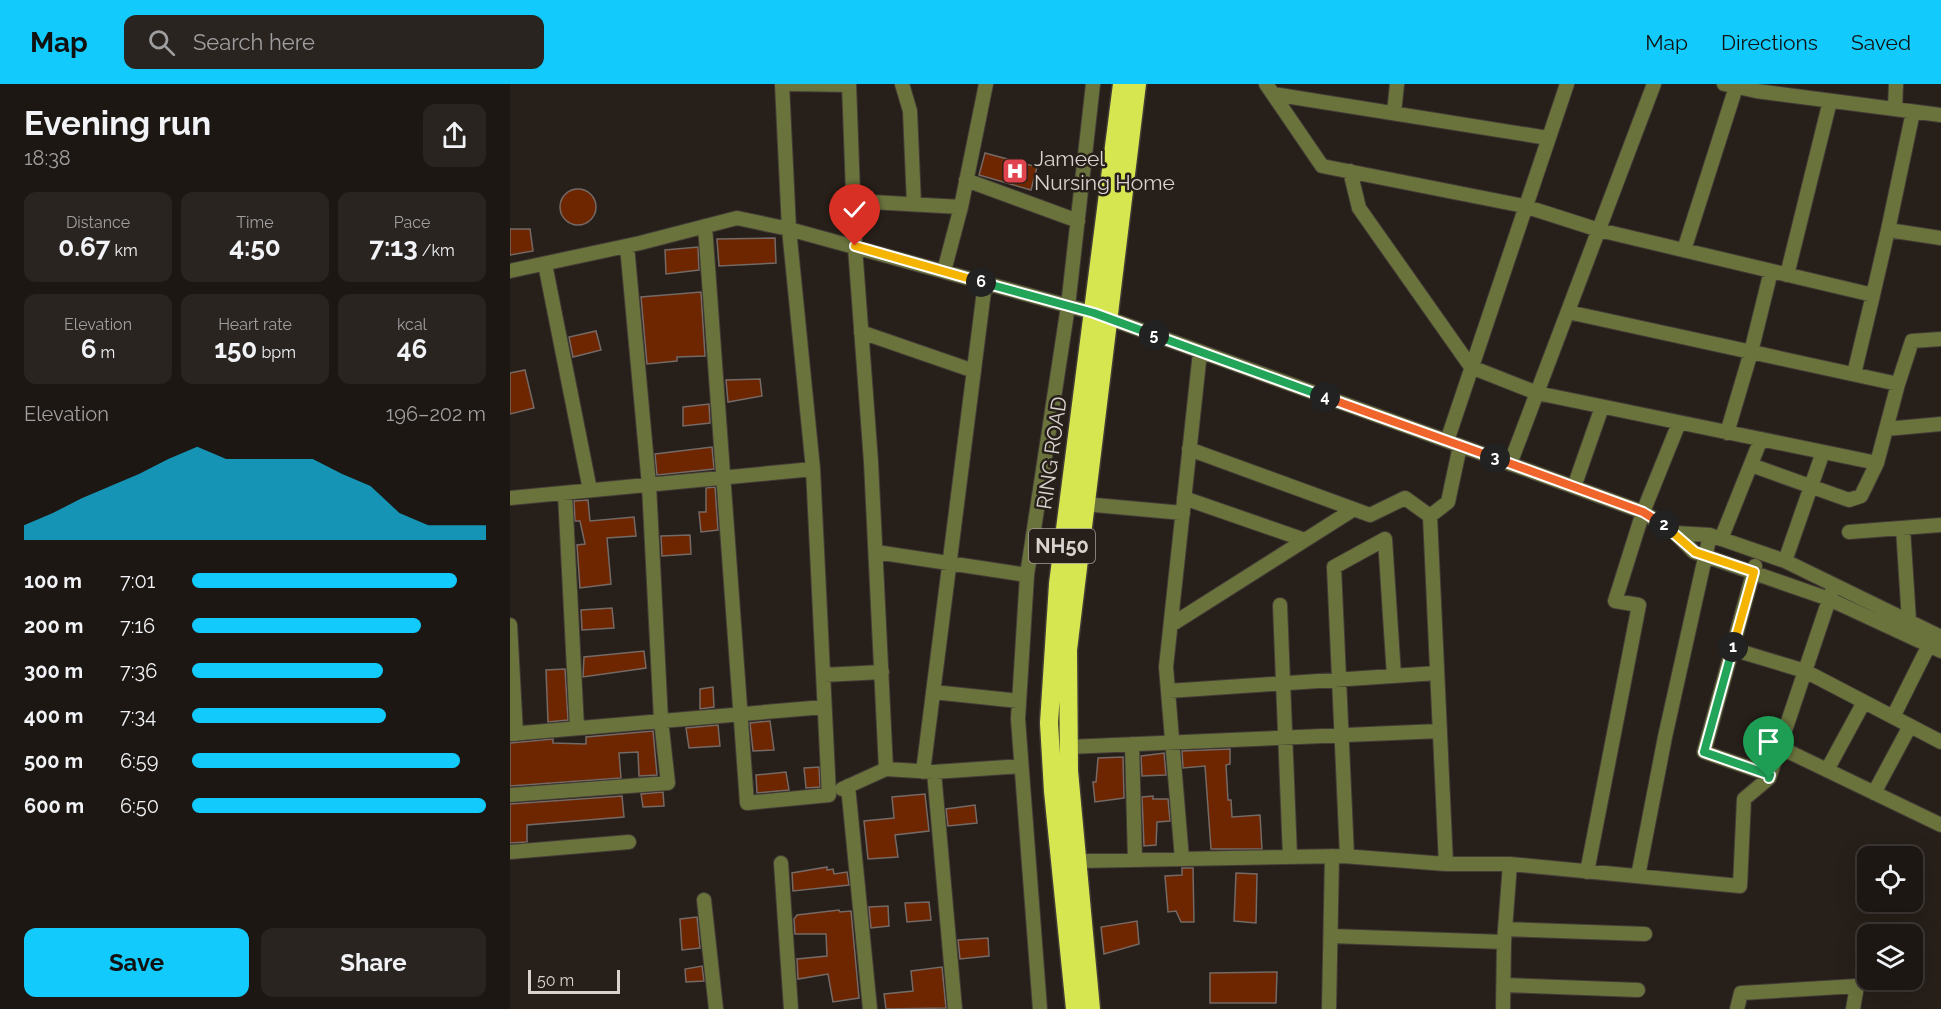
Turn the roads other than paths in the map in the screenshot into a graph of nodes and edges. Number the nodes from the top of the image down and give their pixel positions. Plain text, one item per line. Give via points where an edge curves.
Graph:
1 (782, 84) edge
2 (790, 84) edge
3 (902, 84) edge
4 (986, 84) edge
5 (1093, 84) edge
6 (1122, 84) edge
7 (1137, 84) edge
8 (1397, 84) edge
9 (1567, 84) edge
10 (1654, 84) edge
11 (1896, 84) edge
12 (849, 85) edge
13 (1730, 85) edge
14 (1763, 88) edge
15 (1270, 89) edge
16 (1830, 101) junction
17 (1895, 109) junction
18 (1913, 112) junction
19 (1394, 113) junction
20 (1941, 115) edge
21 (1548, 138) junction
22 (1350, 171) junction
23 (966, 180) junction
24 (853, 201) junction
25 (914, 204) junction
26 (1524, 206) junction
27 (961, 207) junction
28 (1078, 221) junction
29 (705, 226) junction
30 (789, 229) junction
31 (1599, 230) junction
32 (1888, 230) junction
33 (1941, 238) edge
34 (627, 246) junction
35 (855, 246) junction
36 (1684, 250) junction
37 (545, 264) junction
38 (1770, 271) junction
39 (510, 272) edge
40 (944, 272) junction
41 (1786, 275) junction
42 (985, 283) junction
43 (1873, 295) junction
44 (1068, 306) junction
45 (1568, 312) junction
46 (1100, 316) junction
47 (861, 332) junction
48 (1941, 339) edge
49 (1200, 352) junction
50 (1751, 352) junction
51 (1471, 368) junction
52 (974, 371) junction
53 (1854, 374) junction
54 (1898, 384) junction
55 (1537, 393) junction
56 (1602, 407) junction
57 (1679, 423) junction
58 (1941, 424) edge
59 (1886, 429) junction
60 (1727, 433) junction
61 (1761, 439) junction
62 (1447, 441) junction
63 (1460, 446) junction
64 (1189, 449) junction
65 (1823, 452) junction
66 (1877, 463) junction
67 (1510, 464) junction
68 (1751, 465) junction
69 (813, 469) junction
70 (725, 477) junction
71 (649, 484) junction
72 (1811, 486) junction
73 (1574, 487) junction
74 (590, 490) junction
75 (565, 493) junction
76 (511, 494) edge
77 (1184, 498) junction
78 (1084, 504) junction
79 (1354, 509) junction
80 (1643, 512) junction
81 (1183, 513) junction
82 (1430, 516) junction
83 (1941, 525) edge
84 (1903, 528) junction
85 (1849, 532) dead end
86 (1675, 533) junction
87 (1716, 537) junction
88 (1305, 540) junction
89 (876, 552) junction
90 (1759, 552) junction
91 (1706, 555) junction
92 (1785, 561) junction
93 (949, 563) junction
94 (1754, 572) junction
95 (1027, 575) junction
96 (1834, 585) junction
97 (1829, 599) junction
98 (1280, 605) dead end
99 (1909, 621) junction
100 (1171, 625) junction
101 (510, 626) edge
102 (1936, 642) edge
103 (1732, 649) junction
104 (1805, 671) junction
105 (882, 672) junction
106 (1437, 673) junction
107 (823, 675) junction
108 (1394, 676) junction
109 (1339, 679) junction
110 (1283, 683) junction
111 (1168, 691) junction
112 (933, 692) junction
113 (1019, 701) junction
114 (1864, 702) junction
115 (824, 707) junction
116 (741, 713) junction
117 (1893, 717) junction
118 (661, 720) junction
119 (1910, 726) junction
120 (577, 728) junction
121 (1440, 731) junction
122 (513, 734) edge
123 (1340, 735) junction
124 (1287, 738) junction
125 (1941, 742) edge
126 (1172, 743) junction
127 (1132, 744) junction
128 (1068, 747) junction
129 (1779, 747) junction
130 (1021, 766) junction
131 (886, 769) junction
132 (1827, 770) junction
133 (929, 772) junction
134 (1770, 775) junction
135 (848, 786) junction
136 (1874, 792) junction
137 (510, 795) edge
138 (829, 795) junction
139 (1941, 825) edge
140 (629, 842) dead end
141 (510, 852) edge
142 (1332, 856) junction
143 (1347, 856) junction
144 (1290, 857) junction
145 (1182, 859) junction
146 (1135, 860) junction
147 (1077, 861) junction
148 (781, 863) dead end
149 (1446, 864) junction
150 (1510, 864) junction
151 (1587, 872) junction
152 (1638, 876) junction
153 (704, 900) dead end
154 (1645, 934) dead end
155 (1505, 935) junction
156 (1331, 936) junction
157 (1504, 985) junction
158 (1638, 990) dead end
159 (716, 1009) edge
160 (791, 1009) edge
161 (870, 1009) edge
162 (955, 1009) edge
163 (1040, 1009) edge
164 (1075, 1009) edge
165 (1091, 1009) edge
166 (1329, 1009) edge
167 (1503, 1009) edge
168 (1737, 1009) edge
169 (1853, 1009) edge

1 - 30 street
2 - 12 street
3 - 25 street via 910,111
4 - 23 street
5 - 28 street
6 - 46 highway, RING ROAD / NH50
7 - 46 highway, RING ROAD / NH50
8 - 19 street
9 - 21 street
10 - 31 street
11 - 17 street
12 - 24 street
13 - 14 street
13 - 36 street
14 - 16 street
15 - 19 street
15 - 22 street via 1322,166
16 - 17 street
16 - 41 street
17 - 18 street
18 - 20 street
18 - 32 street
19 - 21 street
21 - 26 street
22 - 26 street
22 - 51 street via 1359,208
23 - 27 street
23 - 28 street
24 - 25 street
24 - 35 street
25 - 27 street
26 - 31 street
26 - 51 street
27 - 40 street
28 - 44 street
29 - 30 street via 737,218
29 - 34 street
29 - 70 street
30 - 35 street
30 - 69 street
31 - 36 street
31 - 45 street
32 - 33 street
32 - 43 street
34 - 37 street
34 - 71 street
35 - 40 street
35 - 47 street
36 - 38 street
37 - 39 street
37 - 74 street
38 - 41 street
38 - 50 street
40 - 42 street
41 - 43 street
42 - 44 street
42 - 52 street
43 - 53 street
44 - 46 street
44 - 95 street
45 - 50 street
45 - 55 street
46 - 49 street
46 - 78 highway, RING ROAD / NH50
46 - 164 highway, RING ROAD / NH50 via 1058,584 1049,711
47 - 52 street
47 - 89 street
48 - 54 street via 1912,340
49 - 62 street
49 - 64 street
50 - 53 street
50 - 60 street
51 - 55 street
51 - 62 street
52 - 93 street
53 - 54 street
54 - 59 street
55 - 56 street
55 - 67 street
56 - 57 street
56 - 73 street
57 - 60 street
57 - 80 street
58 - 59 street
59 - 66 street
60 - 61 street
61 - 65 street
61 - 68 street
62 - 63 street
63 - 67 street
63 - 82 street via 1448,502
64 - 77 street
64 - 79 street
65 - 66 street
65 - 72 street
66 - 72 street via 1861,496 1854,500
67 - 73 street
68 - 72 street
68 - 87 street
69 - 70 street
69 - 107 street
70 - 71 street
70 - 116 street
71 - 74 street
71 - 118 street
72 - 92 street
73 - 80 street
74 - 75 street
75 - 76 street
75 - 120 street
77 - 81 street
77 - 88 street
78 - 81 street
78 - 128 highway, RING ROAD / NH50 via 1068,650
79 - 82 street via 1370,515 1405,498
79 - 88 street
80 - 86 street
80 - 151 street via 1615,602 1639,605
81 - 100 street
82 - 106 street
83 - 84 street
84 - 85 street
84 - 99 street
86 - 87 street
86 - 91 street via 1687,547
87 - 90 street
87 - 91 street
88 - 100 street
89 - 93 street
89 - 105 street
90 - 92 street
90 - 94 street
91 - 94 street
91 - 152 street
92 - 96 street
93 - 95 street
93 - 112 street
94 - 97 street
94 - 103 street
95 - 113 street
96 - 97 street
96 - 99 street
97 - 102 street
97 - 104 street
98 - 110 street
99 - 102 street
100 - 111 street via 1166,667
101 - 122 street
102 - 117 street
103 - 104 street
103 - 134 street via 1704,752
104 - 114 street
104 - 129 street
105 - 107 street
105 - 131 street
106 - 108 street
106 - 121 street
107 - 115 street
108 - 109 street
108 - 109 street via 1385,539 1334,567
109 - 110 street
109 - 123 street
110 - 111 street
110 - 124 street
111 - 126 street
112 - 113 street
112 - 133 street
113 - 130 street
114 - 117 street
114 - 132 street
115 - 116 street
115 - 138 street
116 - 118 street
116 - 138 street via 747,803
117 - 119 street
118 - 120 street
118 - 137 street via 668,783
119 - 125 street
119 - 136 street
120 - 122 street
121 - 123 street
121 - 149 street
123 - 124 street
123 - 143 street
124 - 126 street
124 - 144 street
126 - 127 street
126 - 145 street
127 - 128 street
127 - 146 street
128 - 147 highway, RING ROAD / NH50
129 - 132 street
129 - 134 street
130 - 133 street
130 - 163 street
131 - 133 street
131 - 135 street
132 - 136 street
133 - 162 street
134 - 152 street via 1744,799 1740,886
135 - 138 street
135 - 161 street
136 - 139 street
140 - 141 street
142 - 143 street
142 - 144 street
142 - 156 street
143 - 149 street
144 - 145 street
145 - 146 street
146 - 147 street
147 - 165 highway, RING ROAD / NH50
148 - 160 street
149 - 150 street
150 - 151 street
150 - 155 street
151 - 152 street
153 - 159 street
154 - 155 street
155 - 156 street
155 - 157 street
156 - 166 street
157 - 158 street
157 - 167 street
168 - 169 street via 1741,993 1857,986

